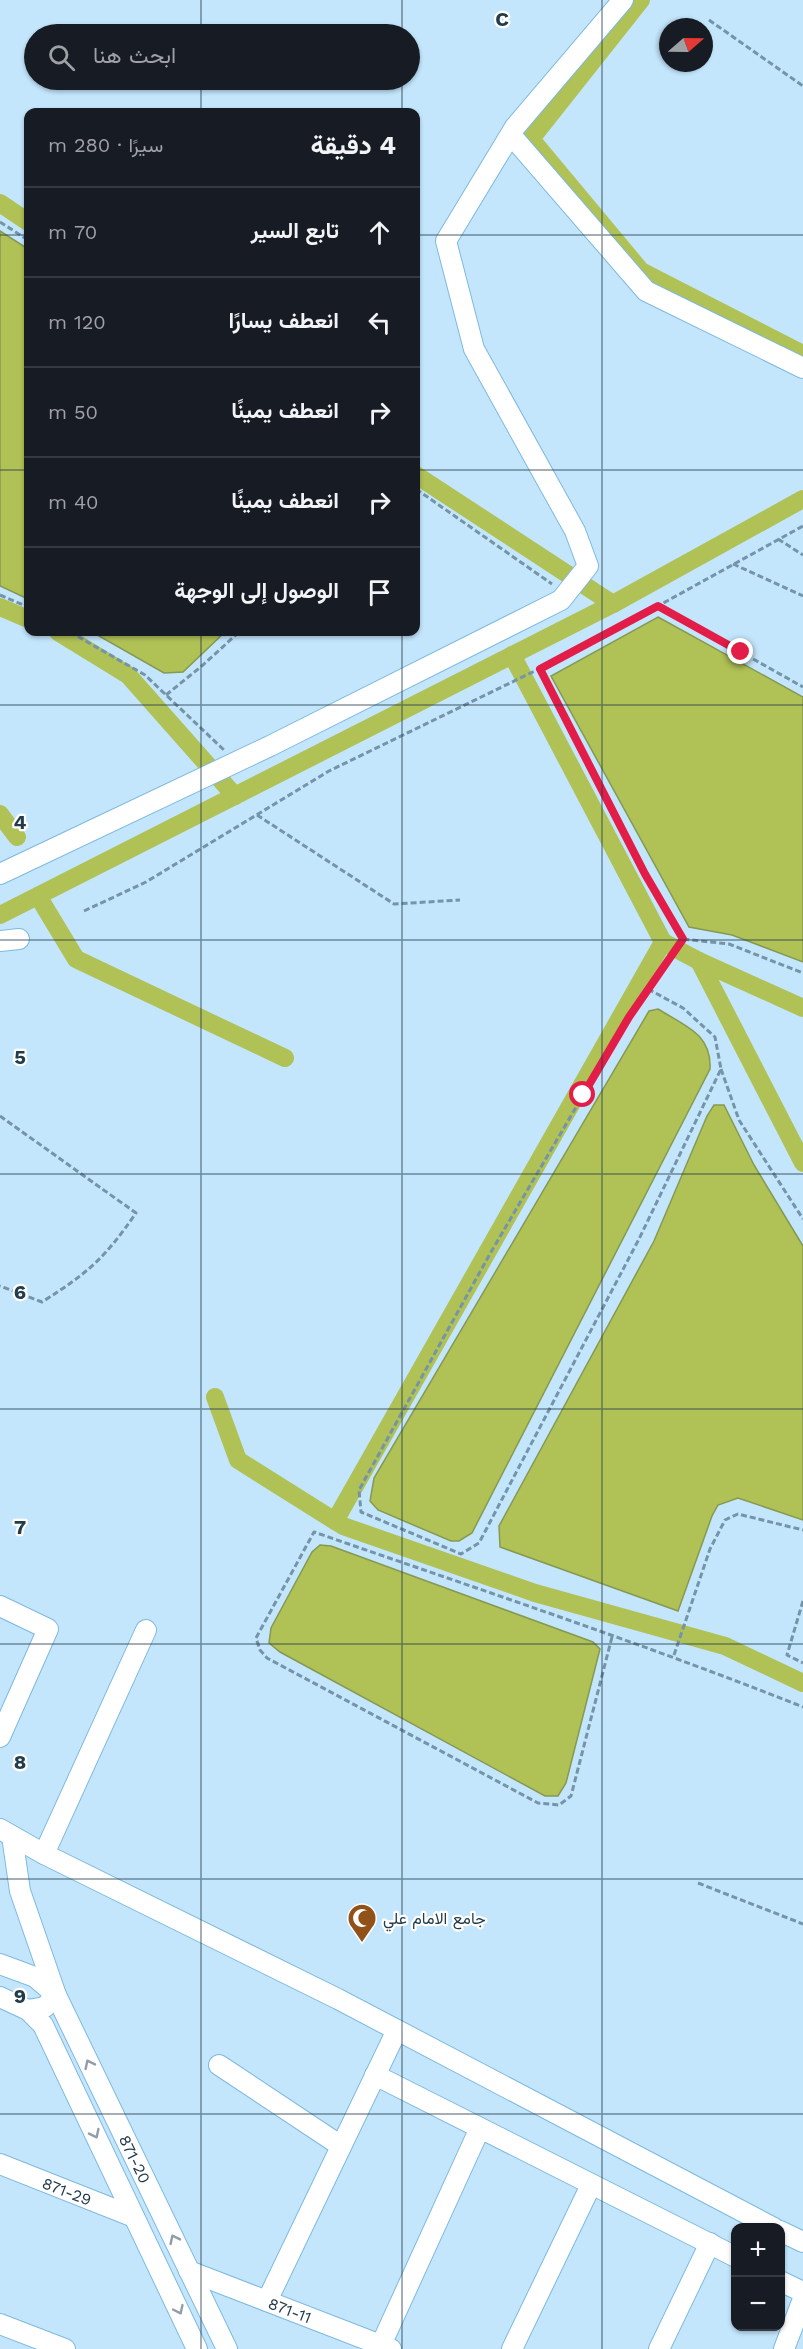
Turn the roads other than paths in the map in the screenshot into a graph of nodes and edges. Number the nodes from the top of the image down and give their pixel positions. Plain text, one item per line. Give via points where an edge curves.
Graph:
1 (623, 0) edge
2 (511, 135) junction
3 (803, 368) edge
4 (0, 874) edge
5 (0, 1606) edge
6 (146, 1630) dead end
7 (0, 1737) edge
8 (6, 1832) edge
9 (44, 1854) junction
10 (20, 1891) junction
11 (0, 1964) edge
12 (35, 1977) junction
13 (56, 1995) junction
14 (0, 1997) edge
15 (28, 2010) junction
16 (397, 2030) junction
17 (219, 2065) dead end
18 (375, 2075) junction
19 (480, 2128) junction
20 (341, 2146) junction
21 (0, 2164) edge
22 (591, 2185) junction
23 (134, 2217) junction
24 (764, 2223) edge
25 (785, 2233) edge
26 (803, 2242) edge
27 (710, 2243) junction
28 (731, 2255) edge
29 (189, 2271) junction
30 (785, 2283) edge
31 (803, 2292) edge
32 (803, 2299) edge
33 (267, 2301) junction
34 (0, 2324) edge
35 (386, 2347) edge
36 (65, 2349) edge
37 (197, 2349) edge
38 (227, 2349) edge
39 (512, 2349) edge
40 (659, 2349) edge
41 (784, 2349) edge

1 - 2 street
2 - 3 street via 646,291
2 - 4 street via 446,241 474,349 574,531 588,566 561,600
5 - 7 street via 48,1629
6 - 9 street
8 - 9 street
8 - 10 street
9 - 16 street
10 - 12 street via 22,1918 36,1962
10 - 13 street
11 - 12 street
12 - 13 street, 871-20
12 - 15 street
13 - 15 street via 45,2007
29 -> 13 street, 871-20
14 - 15 street
15 -> 23 street, 871-20 via 43,2025
16 - 18 street
16 - 24 street
17 - 20 street
18 - 19 street
18 - 20 street
19 - 22 street
19 - 35 street
20 - 33 street
21 - 23 street, 871-29
22 - 27 street
22 - 39 street
23 -> 37 street, 871-20
25 - 26 street
27 - 28 street
27 - 40 street
29 - 33 street, 871-11
29 - 38 street, 871-20
30 - 31 street
32 - 41 street
33 - 35 street, 871-11
34 - 36 street

